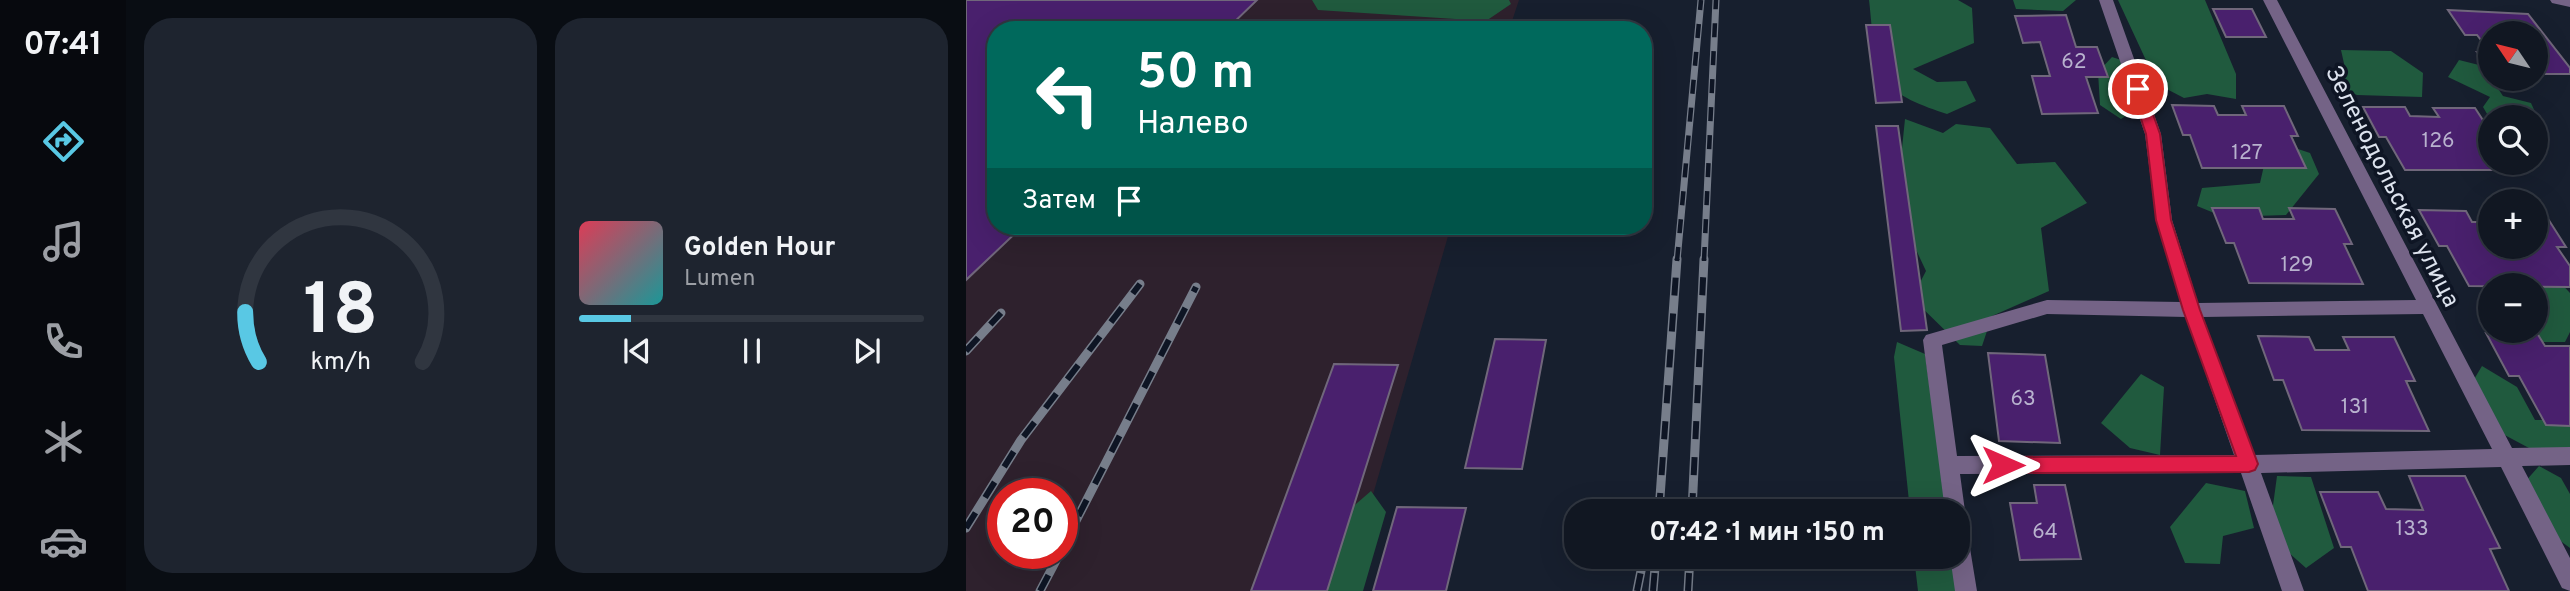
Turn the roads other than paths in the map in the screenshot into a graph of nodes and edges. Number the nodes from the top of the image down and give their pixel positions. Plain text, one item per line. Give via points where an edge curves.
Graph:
1 (2106, 0) edge
2 (2270, 0) edge
3 (2557, 0) edge
4 (2570, 3) edge
5 (2427, 307) junction
6 (2192, 310) junction
7 (2570, 456) edge
8 (2506, 460) junction
9 (2249, 464) junction
10 (1949, 465) junction
11 (1953, 499) edge
12 (1963, 569) edge
13 (2570, 580) edge
14 (1966, 591) edge
15 (2293, 591) edge

1 - 6 street via 2153,134 2164,220
2 - 5 street, Зеленодольская улица
3 - 4 street
5 - 6 street
5 - 8 street, Зеленодольская улица
6 - 9 street
6 - 10 street via 2047,307 1932,340
7 - 8 street
8 - 9 street
8 - 13 street, Зеленодольская улица
9 - 10 street
9 - 15 street
10 - 11 street
12 - 14 street

